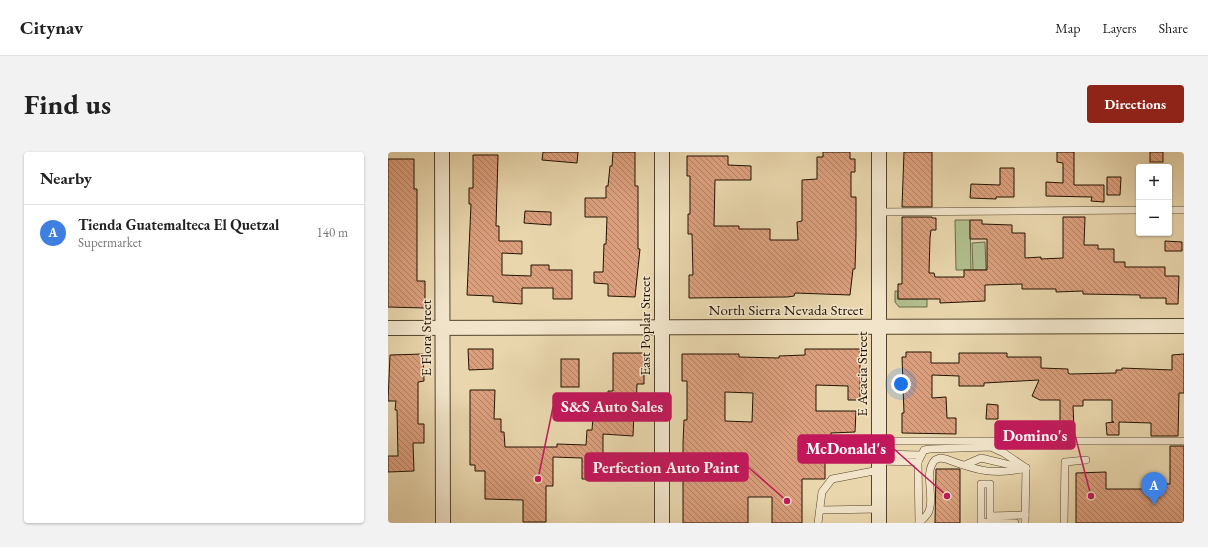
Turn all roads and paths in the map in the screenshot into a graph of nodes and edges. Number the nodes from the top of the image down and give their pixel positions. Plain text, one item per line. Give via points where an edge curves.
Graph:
1 (442, 152) edge
2 (662, 152) edge
3 (879, 152) edge
4 (1136, 210) edge
5 (1172, 210) edge
6 (1184, 210) edge
7 (878, 212) junction
8 (1184, 326) edge
9 (662, 327) junction
10 (879, 327) junction
11 (388, 328) edge
12 (442, 329) junction
13 (1184, 441) edge
14 (879, 457) junction
15 (919, 458) junction
16 (1086, 460) dead end
17 (965, 465) junction
18 (1026, 468) junction
19 (820, 510) junction
20 (879, 516) edge
21 (1025, 519) edge
22 (443, 523) edge
23 (662, 523) edge
24 (818, 523) edge
25 (919, 523) edge
26 (1015, 523) edge
27 (1064, 523) edge

1 - 12 street, E Flora Street
2 - 9 street, East Poplar Street
3 - 7 street, E Acacia Street
4 - 7 lane
5 - 6 lane
7 - 10 street, E Acacia Street
8 - 10 street, North Sierra Nevada Street
9 - 10 street, North Sierra Nevada Street
9 - 12 street, North Sierra Nevada Street
9 - 23 street, East Poplar Street
10 - 14 street, E Acacia Street
11 - 12 street, North Sierra Nevada Street
12 - 22 street, E Flora Street
13 - 14 lane
14 - 15 lane
14 - 19 lane via 832,478 822,492
14 - 20 street, E Acacia Street
15 - 18 lane via 924,450 930,449 991,447
15 - 25 lane
16 - 27 lane via 1065,462
17 - 18 lane via 1000,473
17 - 18 lane via 981,458
17 - 25 lane via 940,458 932,463 930,508
18 - 21 lane
19 - 20 lane
19 - 24 lane
21 - 26 lane via 990,516 990,484 981,484 981,522

